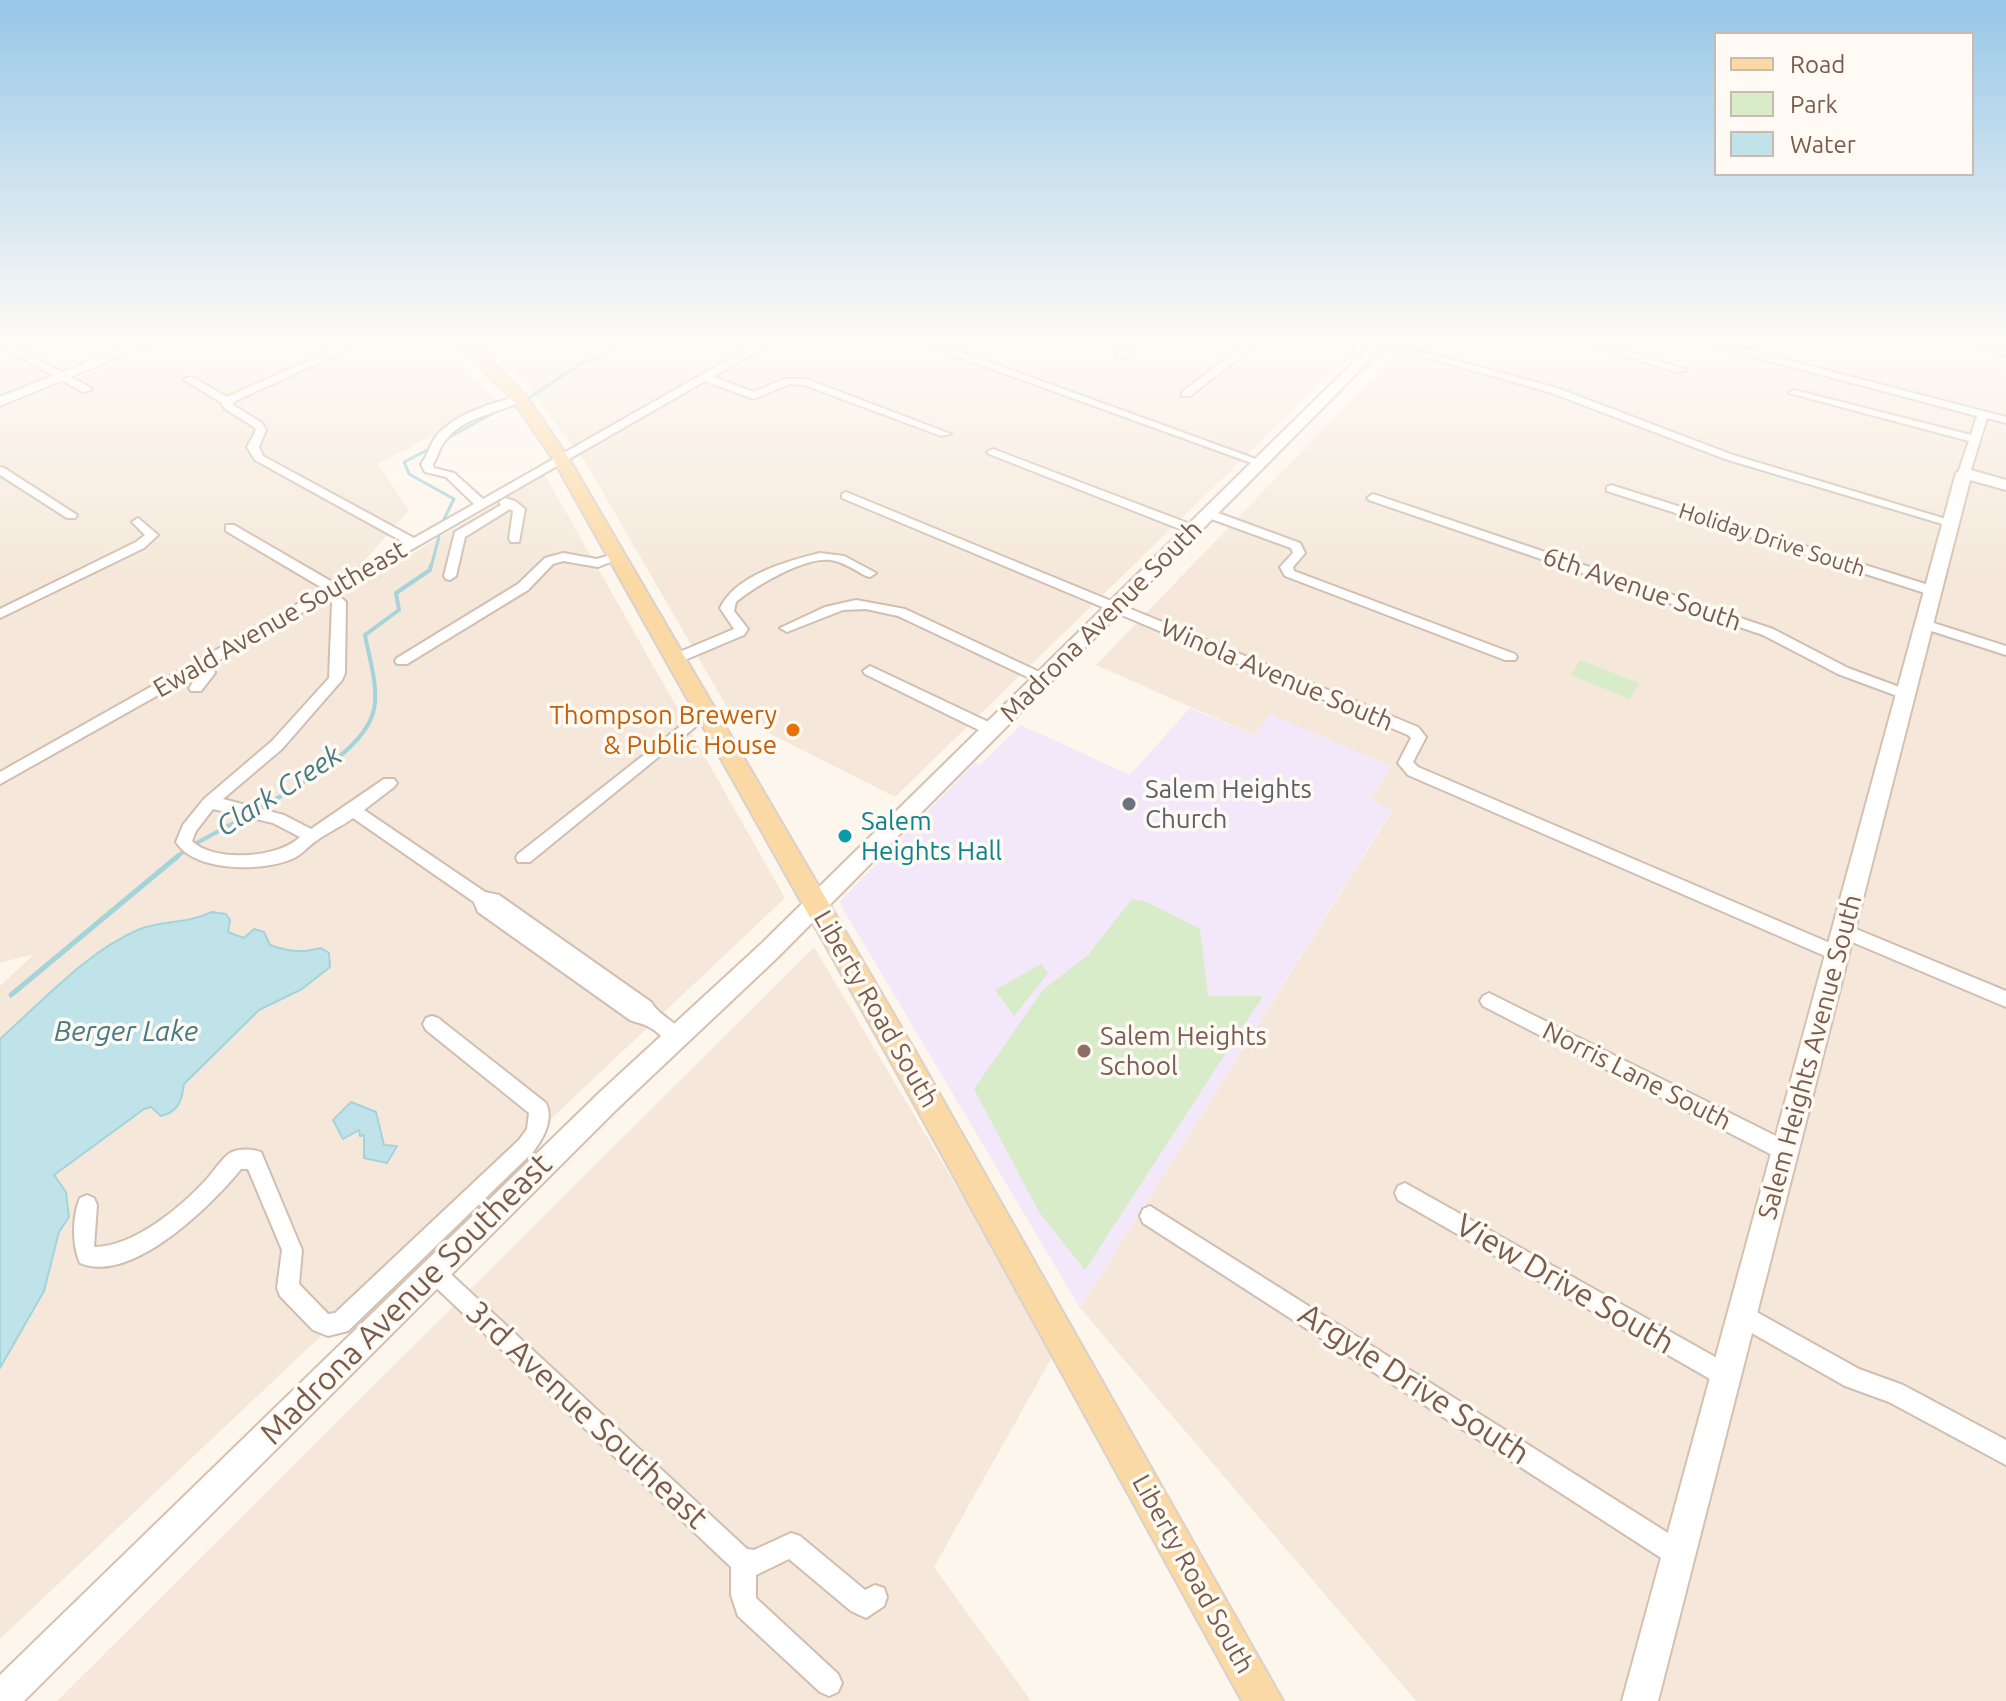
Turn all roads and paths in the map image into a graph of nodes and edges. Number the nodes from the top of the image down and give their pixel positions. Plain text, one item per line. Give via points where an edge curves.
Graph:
1 (245, 417) edge
2 (470, 417) edge
3 (533, 417) edge
4 (636, 417) edge
5 (901, 417) edge
6 (1134, 417) edge
7 (1307, 417) edge
8 (1625, 417) edge
9 (1890, 417) edge
10 (1982, 417) edge
11 (945, 434) dead end
12 (1975, 439) junction
13 (993, 452) dead end
14 (561, 459) junction
15 (1261, 463) junction
16 (0, 470) edge
17 (1964, 473) junction
18 (2006, 485) edge
19 (1611, 489) dead end
20 (846, 496) dead end
21 (494, 497) junction
22 (1373, 498) dead end
23 (481, 504) junction
24 (511, 504) junction
25 (1210, 514) junction
26 (71, 515) dead end
27 (138, 522) dead end
28 (1950, 522) junction
29 (230, 528) dead end
30 (1194, 530) junction
31 (515, 539) dead end
32 (414, 543) junction
33 (617, 557) junction
34 (870, 573) dead end
35 (450, 576) dead end
36 (330, 591) junction
37 (1933, 591) junction
38 (1115, 607) junction
39 (0, 614) edge
40 (1924, 624) junction
41 (787, 628) dead end
42 (2006, 651) edge
43 (1510, 657) dead end
44 (675, 659) junction
45 (402, 661) dead end
46 (205, 662) junction
47 (870, 671) dead end
48 (1043, 679) junction
49 (196, 688) dead end
50 (1905, 694) junction
51 (706, 711) junction
52 (992, 730) junction
53 (0, 779) edge
54 (389, 783) dead end
55 (210, 803) junction
56 (353, 810) junction
57 (309, 837) junction
58 (524, 858) dead end
59 (816, 903) junction
60 (1841, 942) junction
61 (2006, 999) edge
62 (1489, 1001) dead end
63 (432, 1024) dead end
64 (677, 1037) junction
65 (1785, 1151) junction
66 (1405, 1193) dead end
67 (87, 1205) dead end
68 (1150, 1216) dead end
69 (448, 1238) junction
70 (434, 1272) junction
71 (1742, 1315) junction
72 (1725, 1375) junction
73 (2006, 1453) edge
74 (1678, 1554) junction
75 (740, 1559) junction
76 (875, 1597) dead end
77 (829, 1683) dead end
78 (0, 1700) edge
79 (1263, 1701) edge
80 (1640, 1701) edge

1 - 32 street via 260,428 253,447 259,458
2 - 23 street via 442,436 427,464 429,470 450,475
3 - 14 main road, Liberty Road South
4 - 14 street, Ewald Avenue Southeast
5 - 11 street
6 - 15 street
7 - 15 main road, Madrona Avenue South
8 - 28 street via 1729,457
9 - 12 street
10 - 12 street, Salem Heights Avenue South
12 - 17 street, Salem Heights Avenue South
13 - 30 street
14 - 21 street, Ewald Avenue Southeast
14 - 33 main road, Liberty Road South
15 - 25 main road, Madrona Avenue South
16 - 26 street
17 - 18 main road
17 - 28 main road, Salem Heights Avenue South
19 - 37 street, Holiday Drive South
20 - 38 street, Winola Avenue South
21 - 23 street, Ewald Avenue Southeast
21 - 24 street
22 - 50 street, 6th Avenue South via 1768,632 1843,671
23 - 32 street, Ewald Avenue Southeast
24 - 31 street via 519,509
24 - 35 street via 459,535
25 - 30 main road, Madrona Avenue South
25 - 43 street via 1296,546 1299,553 1286,567 1289,573
27 - 39 street via 152,535 140,545
28 - 37 main road, Salem Heights Avenue South
29 - 36 street
30 - 38 main road, Madrona Avenue South
32 - 36 street, Ewald Avenue Southeast
33 - 44 main road, Liberty Road South
33 - 45 street via 598,563 563,557 549,561 523,587
34 - 44 street via 827,556 751,584 728,604 739,632
36 - 46 street, Ewald Avenue Southeast
36 - 55 street via 339,602 337,676 277,745
37 - 40 main road, Salem Heights Avenue South
38 - 48 main road, Madrona Avenue South
38 - 60 street, Winola Avenue South via 1413,731 1419,737 1405,763 1413,771
40 - 42 street
40 - 50 main road, Salem Heights Avenue South
41 - 48 street via 850,605 900,612
44 - 51 main road, Liberty Road South
46 - 49 street via 208,673
46 - 53 street, Ewald Avenue Southeast
47 - 52 street
48 - 52 main road, Madrona Avenue South
50 - 60 main road, Salem Heights Avenue South
51 - 58 street
51 - 59 main road, Liberty Road South
52 - 59 main road, Madrona Avenue South
54 - 56 street
55 - 57 street via 268,817
55 - 57 street via 185,834 185,847 199,855 269,859 289,854
56 - 57 street
56 - 64 street via 636,1015 651,1018
59 - 64 main road, Madrona Avenue Southeast
59 - 79 main road, Liberty Road South
60 - 61 street
60 - 65 main road, Salem Heights Avenue South
62 - 65 street, Norris Lane South
63 - 69 street via 541,1113 526,1146
64 - 69 main road, Madrona Avenue Southeast
65 - 71 main road, Salem Heights Avenue South
66 - 72 street, View Drive South
67 - 69 street via 87,1256 111,1256 166,1231 211,1193 236,1160 254,1159 292,1250 288,1288 328,1325 344,1319
68 - 74 street, Argyle Drive South
69 - 70 main road, Madrona Avenue Southeast
70 - 75 street, 3rd Avenue Southeast
70 - 78 main road, Madrona Avenue Southeast
71 - 72 main road, Salem Heights Avenue South
71 - 73 street via 1853,1378 1895,1393
72 - 74 main road, Salem Heights Avenue South
74 - 80 main road, Salem Heights Avenue South
75 - 76 street via 755,1563 791,1545 860,1602 866,1605
75 - 77 street via 746,1571 742,1596 747,1607

